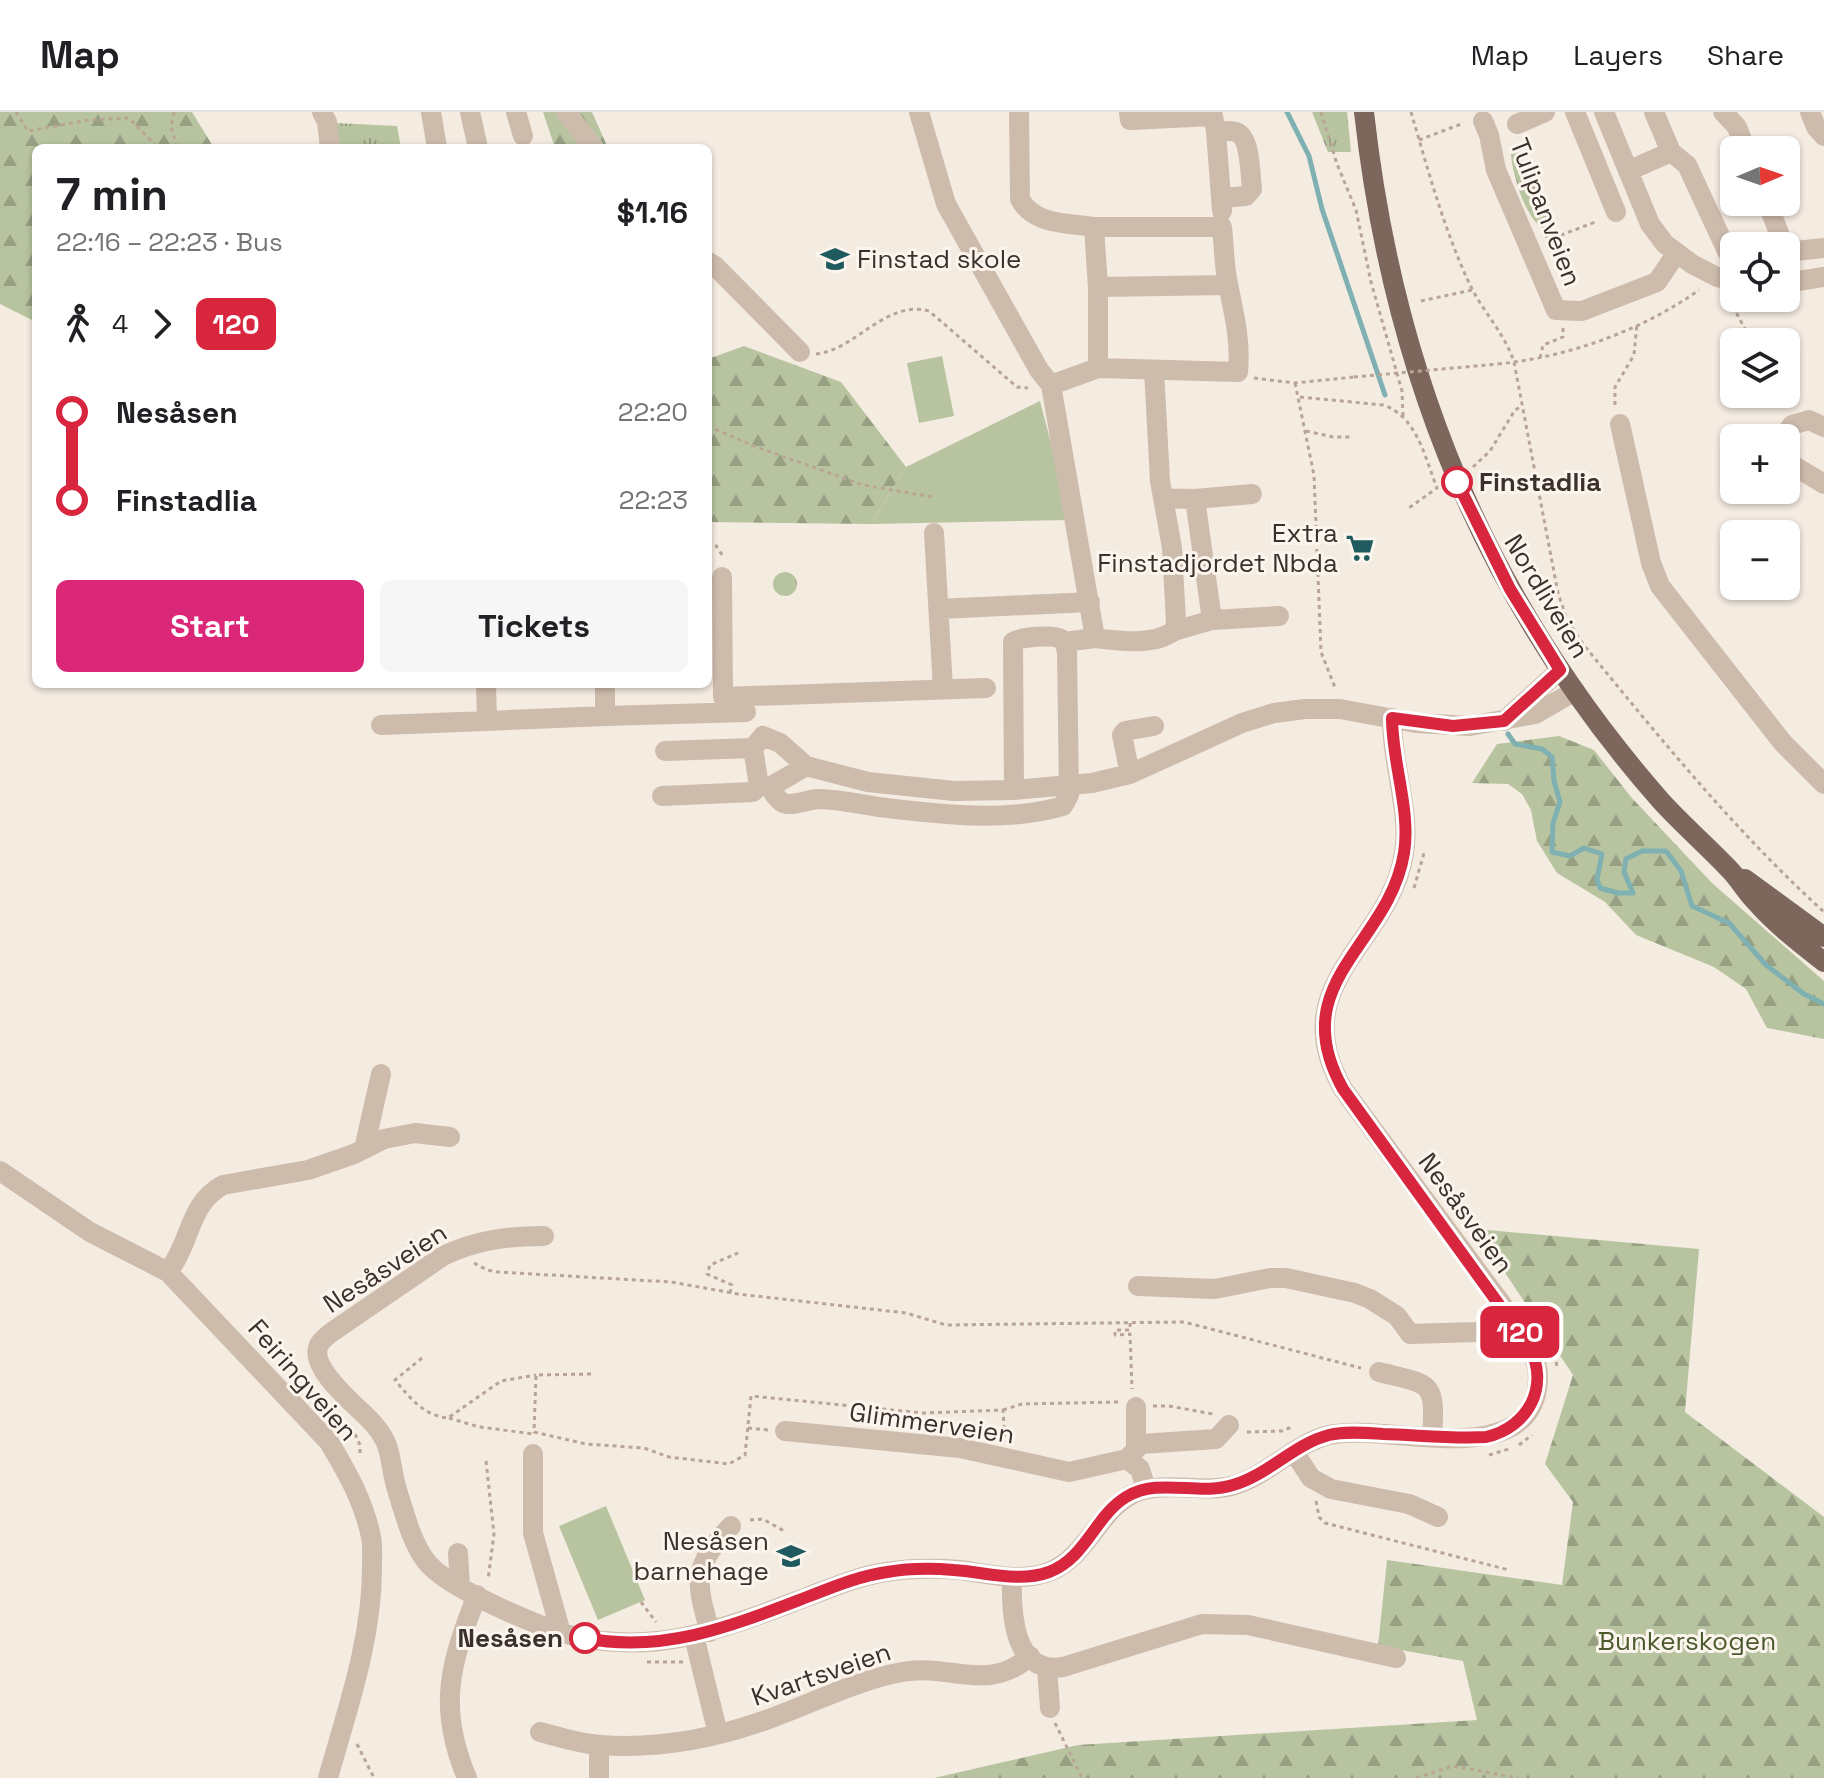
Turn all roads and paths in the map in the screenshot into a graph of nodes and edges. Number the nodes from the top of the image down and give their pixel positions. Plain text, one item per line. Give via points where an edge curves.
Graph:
1 (16, 112) edge
2 (128, 112) edge
3 (174, 112) edge
4 (322, 112) edge
5 (431, 112) edge
6 (470, 112) edge
7 (516, 112) edge
8 (566, 112) edge
9 (919, 112) edge
10 (1019, 112) edge
11 (1129, 112) edge
12 (1321, 112) edge
13 (1364, 112) edge
14 (1411, 112) edge
15 (1545, 112) edge
16 (1575, 112) edge
17 (1604, 112) edge
18 (1654, 112) edge
19 (1723, 112) edge
20 (1810, 112) edge
21 (1183, 115) edge
22 (129, 118) junction
23 (1214, 120) edge
24 (1498, 128) junction
25 (523, 136) dead end
26 (1741, 136) edge
27 (1824, 136) edge
28 (1419, 140) junction
29 (154, 144) edge
30 (176, 144) edge
31 (330, 144) edge
32 (436, 144) edge
33 (477, 144) edge
34 (591, 144) edge
35 (1671, 152) junction
36 (1628, 171) junction
37 (1533, 186) dead end
38 (1222, 198) junction
39 (1616, 212) joint
40 (1094, 227) junction
41 (1222, 227) junction
42 (1536, 229) dead end
43 (1720, 236) edge
44 (1544, 238) junction
45 (1824, 248) edge
46 (1800, 249) edge
47 (1676, 254) junction
48 (712, 264) edge
49 (1720, 276) edge
50 (1824, 277) edge
51 (1800, 281) edge
52 (1720, 282) edge
53 (1228, 285) junction
54 (1098, 287) junction
55 (1472, 290) junction
56 (1421, 301) dead end
57 (1556, 310) junction
58 (1637, 324) junction
59 (800, 352) joint
60 (1540, 358) junction
61 (1514, 362) junction
62 (1098, 368) junction
63 (1154, 370) junction
64 (1238, 372) junction
65 (1295, 383) junction
66 (1051, 385) junction
67 (1299, 397) junction
68 (1522, 406) junction
69 (1403, 417) junction
70 (1620, 424) joint
71 (1795, 424) edge
72 (1824, 427) edge
73 (712, 428) edge
74 (1306, 431) junction
75 (1353, 437) dead end
76 (1800, 469) edge
77 (1455, 475) junction
78 (1824, 484) edge
79 (1252, 494) dead end
80 (933, 497) dead end
81 (1163, 498) junction
82 (1195, 499) junction
83 (1406, 510) dead end
84 (934, 533) dead end
85 (712, 544) edge
86 (722, 577) joint
87 (1090, 602) junction
88 (939, 609) junction
89 (1279, 616) dead end
90 (1212, 620) junction
91 (1174, 631) junction
92 (1095, 638) junction
93 (1064, 642) junction
94 (1560, 670) junction
95 (486, 688) edge
96 (605, 688) edge
97 (986, 688) dead end
98 (943, 689) junction
99 (1575, 691) junction
100 (741, 704) junction
101 (1340, 709) junction
102 (605, 716) junction
103 (1392, 718) junction
104 (487, 721) junction
105 (1504, 721) junction
106 (381, 725) dead end
107 (1154, 726) dead end
108 (758, 742) junction
109 (665, 751) dead end
110 (806, 766) junction
111 (1130, 774) junction
112 (1824, 784) edge
113 (1068, 785) junction
114 (765, 787) junction
115 (1014, 790) junction
116 (662, 796) dead end
117 (1425, 843) dead end
118 (1731, 871) junction
119 (1410, 896) dead end
120 (1824, 912) edge
121 (1824, 937) edge
122 (1824, 962) edge
123 (381, 1074) dead end
124 (450, 1137) dead end
125 (364, 1149) junction
126 (0, 1171) edge
127 (544, 1236) dead end
128 (461, 1247) junction
129 (738, 1253) dead end
130 (168, 1272) junction
131 (1138, 1286) dead end
132 (730, 1293) junction
133 (1508, 1315) junction
134 (1535, 1319) dead end
135 (1129, 1322) junction
136 (422, 1358) dead end
137 (1557, 1369) dead end
138 (1379, 1372) joint
139 (591, 1374) dead end
140 (536, 1375) junction
141 (1134, 1398) joint
142 (448, 1418) junction
143 (349, 1425) dead end
144 (1229, 1425) dead end
145 (785, 1431) dead end
146 (534, 1432) junction
147 (1535, 1432) dead end
148 (1432, 1436) junction
149 (1294, 1452) junction
150 (1132, 1453) junction
151 (533, 1454) joint
152 (1479, 1455) dead end
153 (1006, 1457) junction
154 (486, 1461) dead end
155 (348, 1474) junction
156 (1311, 1478) junction
157 (1146, 1489) junction
158 (1438, 1517) dead end
159 (731, 1526) joint
160 (784, 1531) dead end
161 (458, 1553) dead end
162 (1509, 1570) dead end
163 (1012, 1577) junction
164 (474, 1593) junction
165 (561, 1633) junction
166 (702, 1634) junction
167 (1030, 1656) junction
168 (1396, 1658) dead end
169 (1047, 1668) junction
170 (1050, 1708) joint
171 (347, 1710) junction
172 (540, 1732) dead end
173 (718, 1734) junction
174 (599, 1745) junction
175 (328, 1778) edge
176 (374, 1778) edge
177 (467, 1778) edge
178 (599, 1778) edge
179 (1082, 1778) edge
180 (1416, 1778) edge
181 (1518, 1778) edge

1 - 22 path via 28,131
2 - 22 path
3 - 30 path
4 - 31 street
5 - 32 street
6 - 33 street
7 - 25 street
8 - 34 street
9 - 66 street via 946,204
10 - 40 street via 1020,199 1025,208 1034,216
11 - 21 street via 1130,120
12 - 69 path via 1356,210 1402,391
13 - 77 main road, Nordliveien via 1382,234 1402,316
14 - 28 path
15 - 24 street, Tulipanveien
16 - 39 street
17 - 36 street
18 - 35 street
19 - 26 street
20 - 27 street
21 - 23 street
22 - 29 path
23 - 38 street
23 - 38 street via 1242,136 1247,145 1252,189 1246,196
24 - 28 path via 1472,120
24 - 57 street, Tulipanveien via 1496,170
28 - 55 path
35 - 36 street
35 - 43 street via 1687,165
36 - 47 street via 1650,224
37 - 44 path via 1549,226
38 - 41 street
39 - 44 path
40 - 41 street
40 - 54 street
41 - 53 street
42 - 44 path
45 - 46 street
47 - 49 street
47 - 57 street, Tulipanveien via 1657,282 1582,311
48 - 59 street
50 - 51 street
52 - 58 path
53 - 54 street
53 - 64 street via 1239,340
54 - 62 street
55 - 56 path
55 - 61 path
57 - 60 path via 1563,337 1543,345
58 - 60 path
58 - 70 path via 1634,355 1615,387
59 - 66 path via 823,353 915,308 929,311 1017,387
60 - 61 path
61 - 65 path, bridge
61 - 68 path
62 - 63 street
62 - 66 street
63 - 64 street
63 - 81 street
64 - 65 path
65 - 67 path
66 - 87 street
67 - 69 path via 1372,403
67 - 74 path
68 - 77 path via 1484,458
68 - 120 path via 1558,593 1574,631 1709,795
69 - 83 path via 1437,488
70 - 112 street via 1660,586 1783,743
71 - 72 street via 1809,420
73 - 80 path via 863,485
74 - 75 path
74 - 101 path via 1316,492 1321,652
76 - 78 street
77 - 94 main road, Nordliveien via 1493,558
79 - 82 street
81 - 82 street
81 - 91 street via 1175,575
82 - 90 street
84 - 88 street
85 - 86 path via 724,554
86 - 100 street via 723,697
87 - 88 street
87 - 92 street
88 - 98 street
89 - 90 street
90 - 91 street
91 - 92 street via 1130,642
92 - 93 street
93 - 113 street
93 - 115 street via 1059,637 1013,642
94 - 99 main road, Nordliveien
94 - 105 street
95 - 104 street
96 - 102 street
97 - 98 street
98 - 100 street
99 - 105 street via 1535,714
99 - 118 main road, Nordliveien via 1661,800
100 - 102 street
100 - 108 street
101 - 103 street
101 - 111 street via 1274,713
102 - 104 street
103 - 105 street via 1453,726
103 - 133 street, Nesåsveien via 1405,852 1393,887 1330,995 1324,1032 1327,1055 1343,1089
104 - 106 street
107 - 111 street via 1122,735
108 - 109 street
108 - 110 street via 780,743
108 - 114 street
110 - 114 street
110 - 115 street via 868,782 954,791
111 - 113 street
113 - 114 street via 1063,806 1017,814 915,811 818,799 786,804
113 - 115 street
114 - 116 street
117 - 119 path via 1422,869
118 - 121 main road, Nordliveien
118 - 122 main road, Nordliveien via 1757,904
123 - 125 street
124 - 125 street via 415,1133
125 - 130 street via 308,1170 243,1179 211,1191
126 - 130 street, Feiringveien via 90,1232
127 - 128 street, Nesåsveien
128 - 132 path via 480,1267 498,1272 671,1282
128 - 164 street, Nesåsveien via 332,1332 317,1351 325,1373 386,1438 396,1487 425,1560
129 - 132 path via 710,1265 707,1274 732,1285
130 - 155 street, Feiringveien via 329,1442
131 - 133 street via 1215,1289 1286,1278 1370,1299 1397,1316 1410,1334 1477,1332
132 - 135 path via 906,1313 946,1325
133 - 148 street, Nesåsveien via 1536,1364 1536,1394 1528,1412 1496,1434
134 - 137 path via 1552,1344
135 - 138 path via 1184,1322
135 - 141 path via 1130,1330 1115,1330 1115,1335 1130,1334
136 - 142 path via 395,1380 421,1409
138 - 148 street via 1429,1388
139 - 140 path
140 - 142 path via 501,1381
140 - 146 path
141 - 150 street
142 - 146 path
143 - 155 path via 360,1455 359,1466
144 - 150 street, Glimmerveien via 1216,1439 1141,1444
145 - 153 street, Glimmerveien
146 - 151 path
146 - 153 path via 729,1464 745,1455 751,1396 923,1413 1003,1410
147 - 152 path via 1508,1450
148 - 149 street, Nesåsveien via 1342,1434 1317,1439
149 - 156 street
149 - 157 street, Nesåsveien via 1231,1486
150 - 153 street, Glimmerveien via 1069,1472
150 - 157 street
151 - 165 street via 533,1533
154 - 164 path via 494,1534
155 - 171 street, Feiringveien via 372,1540 372,1583 365,1640
156 - 158 street via 1331,1489 1409,1504
156 - 162 path via 1325,1523
157 - 163 street, Nesåsveien via 1112,1509 1064,1564 1036,1576
159 - 160 path via 763,1519
159 - 166 street via 700,1567
161 - 164 street
163 - 166 street, Nesåsveien via 944,1569 884,1572
163 - 167 street via 1015,1634
164 - 165 street, Nesåsveien
164 - 177 street via 449,1724
165 - 166 street, Nesåsveien via 638,1644
166 - 173 street
167 - 169 street
167 - 173 street, Kvartsveien via 1009,1672 985,1677 930,1669 900,1673
168 - 169 street via 1248,1625 1216,1623
169 - 170 street
170 - 179 path
171 - 175 street, Feiringveien
171 - 176 path via 357,1747
172 - 174 street, Kvartsveien
173 - 174 street, Kvartsveien via 662,1744
174 - 178 street
180 - 181 path via 1453,1766

